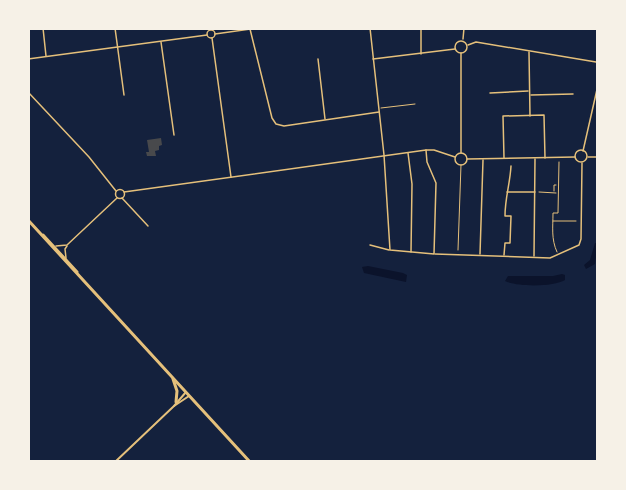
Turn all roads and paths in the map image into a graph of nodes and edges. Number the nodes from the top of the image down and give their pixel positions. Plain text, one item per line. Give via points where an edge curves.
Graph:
1 (43, 28) edge
2 (115, 28) edge
3 (258, 28) edge
4 (370, 28) edge
5 (421, 28) edge
6 (464, 28) edge
7 (211, 29) edge
8 (250, 30) edge
9 (215, 34) junction
10 (207, 35) junction
11 (212, 38) junction
12 (462, 40) junction
13 (161, 41) junction
14 (468, 45) junction
15 (118, 47) junction
16 (455, 49) junction
17 (529, 51) junction
18 (461, 53) junction
19 (421, 54) junction
20 (47, 57) junction
21 (28, 59) edge
22 (318, 59) dead end
23 (373, 59) junction
24 (597, 61) edge
25 (597, 67) edge
26 (597, 85) edge
27 (530, 91) junction
28 (28, 92) edge
29 (490, 93) dead end
30 (573, 94) dead end
31 (124, 95) dead end
32 (530, 95) junction
33 (415, 104) dead end
34 (379, 108) junction
35 (379, 112) junction
36 (530, 116) junction
37 (325, 120) junction
38 (174, 135) dead end
39 (426, 150) junction
40 (583, 151) junction
41 (408, 153) junction
42 (461, 153) junction
43 (384, 155) junction
44 (455, 157) junction
45 (559, 157) junction
46 (575, 157) junction
47 (588, 157) junction
48 (597, 157) edge
49 (504, 158) junction
50 (535, 158) junction
51 (545, 158) junction
52 (466, 159) junction
53 (483, 159) junction
54 (582, 163) junction
55 (460, 165) junction
56 (511, 166) dead end
57 (231, 177) junction
58 (558, 185) junction
59 (116, 191) junction
60 (124, 192) junction
61 (506, 192) junction
62 (535, 192) junction
63 (554, 193) junction
64 (558, 193) junction
65 (117, 198) junction
66 (122, 198) junction
67 (553, 221) junction
68 (581, 221) junction
69 (30, 222) edge
70 (148, 226) dead end
71 (67, 245) junction
72 (370, 245) dead end
73 (55, 246) junction
74 (390, 250) junction
75 (411, 253) junction
76 (434, 254) junction
77 (558, 254) junction
78 (458, 256) junction
79 (480, 256) junction
80 (504, 256) junction
81 (534, 257) junction
82 (66, 258) junction
83 (90, 287) junction
84 (173, 377) junction
85 (186, 392) junction
86 (190, 396) junction
87 (175, 404) junction
88 (115, 462) edge
89 (250, 462) edge

1 - 20 street
2 - 15 street
3 - 8 street
4 - 23 street
5 - 19 street
6 - 12 street
7 - 9 street
7 - 10 street
8 - 9 street
8 - 37 street via 276,124
9 - 11 street
10 - 11 street
10 - 13 street
11 - 57 street
12 - 14 street
12 - 16 street
13 - 15 street
13 - 38 street
14 - 17 street via 476,42
14 - 18 street via 467,51
15 - 20 street
15 - 31 street
16 - 18 street
16 - 19 street
17 - 24 street
17 - 27 street
18 - 42 street
19 - 23 street
20 - 21 street
22 - 37 street
23 - 34 street
24 - 25 street
26 - 40 street
27 - 29 street
27 - 32 street
28 - 59 street
30 - 32 street
32 - 36 street
33 - 34 lane
34 - 35 street
35 - 37 street
35 - 43 street
36 - 49 street via 503,116
36 - 51 street via 544,115
39 - 41 street
39 - 44 street
39 - 76 street via 436,183
40 - 46 street
40 - 47 street
41 - 43 street
41 - 75 street via 412,184
42 - 44 street
42 - 52 street
43 - 57 street
43 - 74 street
44 - 55 street
45 - 46 street
45 - 51 street
45 - 58 path
46 - 54 street
47 - 48 street
47 - 54 street
49 - 50 street
49 - 53 street
50 - 51 street
50 - 62 street
52 - 53 street
52 - 55 street
53 - 79 street
54 - 68 street
55 - 78 path
56 - 61 street
57 - 60 street
58 - 63 path via 554,185
58 - 64 path
59 - 60 street
59 - 65 street
60 - 66 street
61 - 62 street
61 - 80 street via 505,216 511,216 510,243 505,243
62 - 63 path
62 - 81 street
63 - 64 path
64 - 67 path via 558,213 553,213
65 - 66 street
65 - 71 street
66 - 70 street
67 - 68 path
67 - 77 path via 553,242
68 - 77 street via 579,245
69 - 73 main road
69 - 83 main road
71 - 73 street
71 - 82 street
72 - 74 street
73 - 82 main road
74 - 75 street
75 - 76 street
76 - 78 street
77 - 81 street
78 - 79 street
79 - 80 street
80 - 81 street
82 - 83 main road
83 - 84 main road
84 - 85 main road
84 - 87 main road
85 - 86 main road
85 - 87 street
86 - 87 street
86 - 89 main road
87 - 88 street

